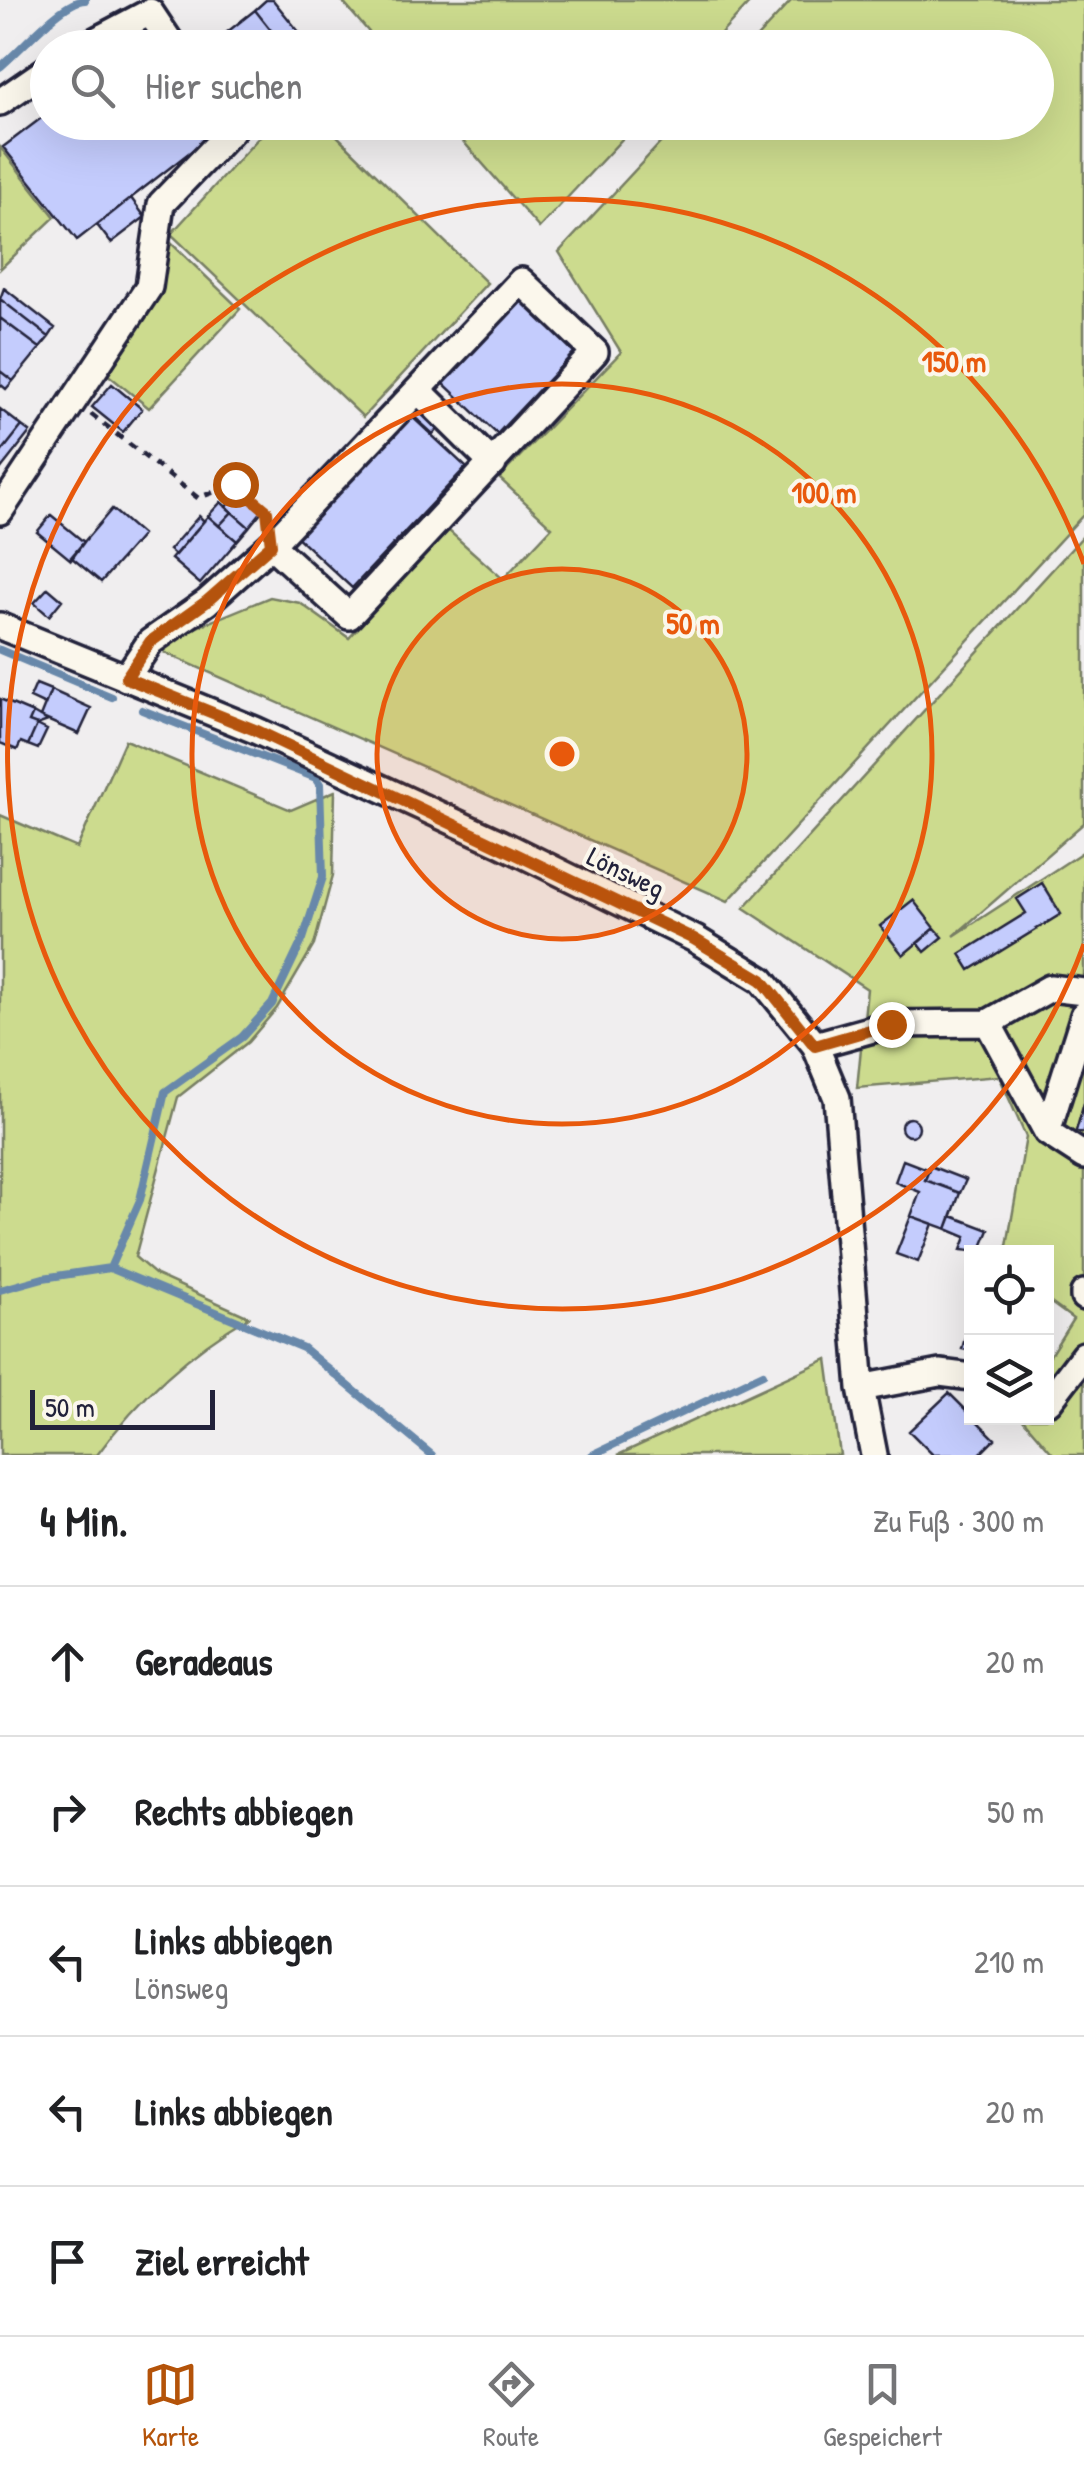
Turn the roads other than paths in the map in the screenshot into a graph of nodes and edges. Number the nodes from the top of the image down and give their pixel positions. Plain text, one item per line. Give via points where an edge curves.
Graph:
1 (116, 30) edge
2 (162, 30) edge
3 (30, 81) edge
4 (0, 102) edge
5 (222, 140) edge
6 (418, 390) junction
7 (492, 464) junction
8 (0, 511) edge
9 (271, 545) junction
10 (0, 626) edge
11 (126, 678) junction
12 (1084, 992) edge
13 (1084, 1015) edge
14 (988, 1023) junction
15 (815, 1046) junction
16 (1047, 1132) junction
17 (1084, 1156) edge
18 (1084, 1355) edge
19 (964, 1376) edge
20 (861, 1388) junction
21 (1054, 1394) edge
22 (874, 1455) edge

1 - 2 street via 150,12
3 - 4 street
5 - 8 street via 161,204 149,287
6 - 7 street
6 - 7 street via 521,281 595,352
6 - 9 street
7 - 9 street via 349,616
9 - 11 street via 150,642
10 - 11 street, Lönsweg
11 - 15 street, Lönsweg via 272,738 694,939 762,980
12 - 14 street via 1050,988
13 - 16 street
14 - 15 street via 891,1024
14 - 16 street
15 - 20 street, Lönsweg via 837,1098
16 - 17 street
18 - 21 street
19 - 20 street via 940,1373
20 - 22 street, Lönsweg

